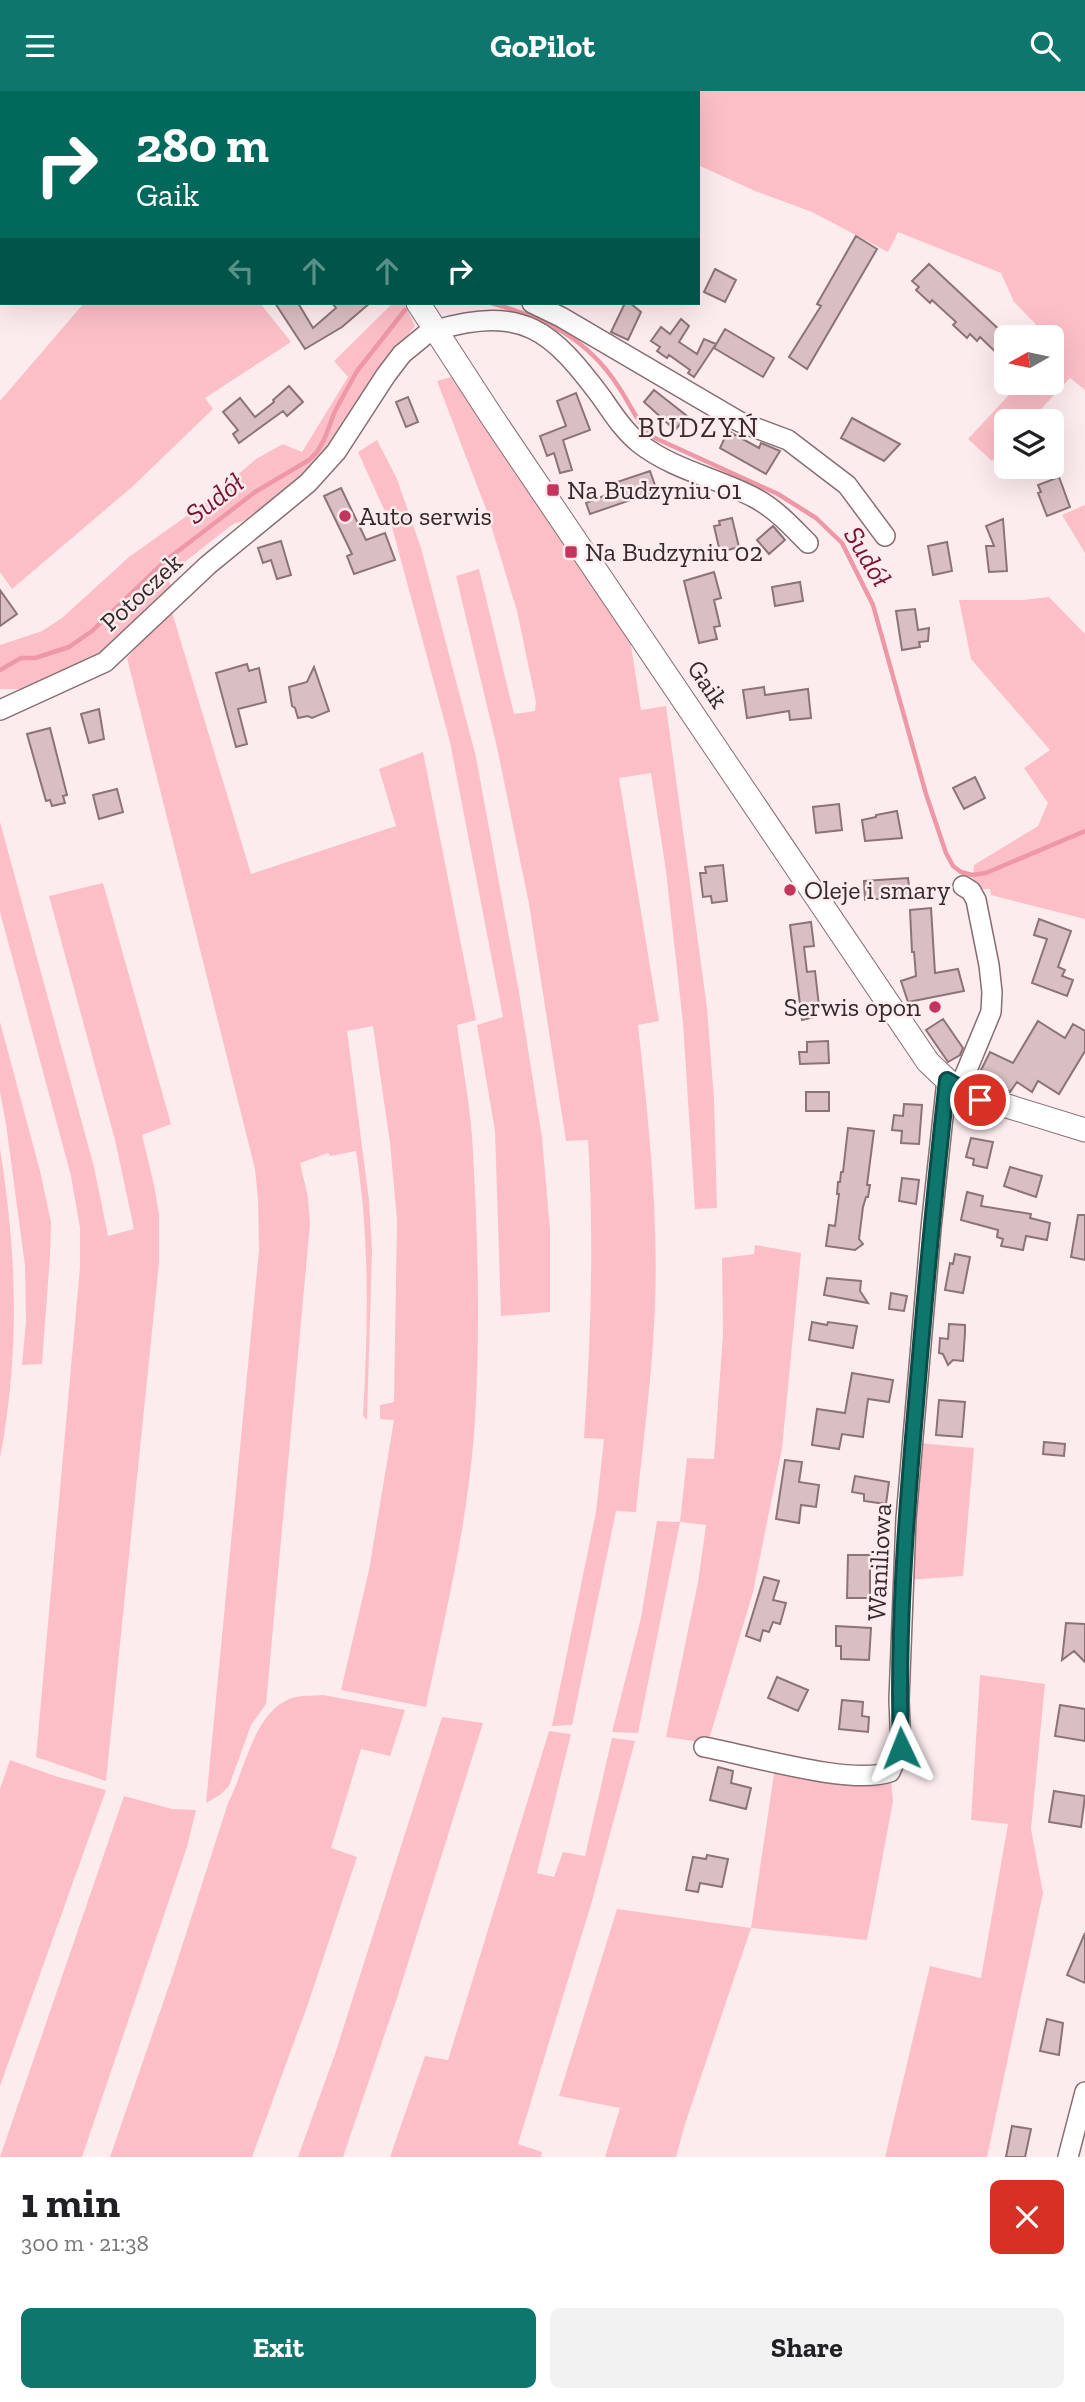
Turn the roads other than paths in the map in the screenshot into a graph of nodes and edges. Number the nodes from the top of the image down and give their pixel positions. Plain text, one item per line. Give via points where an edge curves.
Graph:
1 (419, 305) edge
2 (536, 305) edge
3 (435, 329) junction
4 (885, 536) dead end
5 (808, 543) dead end
6 (0, 710) edge
7 (963, 886) dead end
8 (953, 1084) junction
9 (1085, 1130) edge
10 (704, 1747) dead end
11 (1085, 2092) edge
12 (1068, 2157) edge

1 - 3 street, Gaik
2 - 4 street via 740,422 792,443 846,485
3 - 5 street via 504,320 544,334 560,347 639,443 756,498
3 - 6 street, Potoczek via 402,354 336,452 308,483 208,565 105,662
3 - 8 street, Gaik via 928,1062
7 - 8 street via 976,900 992,992 991,1012
8 - 9 street, Gaik via 980,1100
8 - 10 street, Waniliowa via 931,1228 906,1519 901,1748 890,1772 878,1776 813,1770
11 - 12 street

